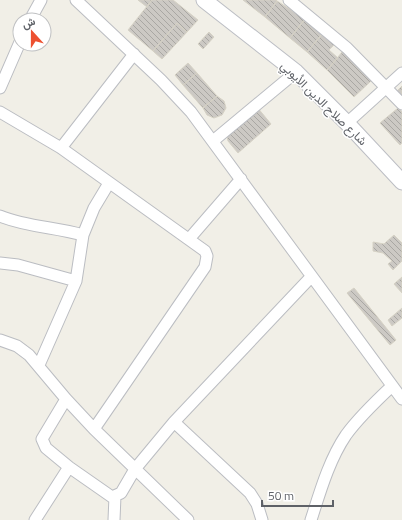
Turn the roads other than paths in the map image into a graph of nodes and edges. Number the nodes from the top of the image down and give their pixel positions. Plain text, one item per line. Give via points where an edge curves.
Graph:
1 (41, 0) edge
2 (76, 0) edge
3 (204, 0) edge
4 (289, 0) edge
5 (34, 12) edge
6 (16, 52) edge
7 (134, 54) junction
8 (296, 72) junction
9 (402, 73) edge
10 (0, 88) edge
11 (387, 88) junction
12 (402, 104) edge
13 (0, 112) edge
14 (347, 123) junction
15 (213, 141) junction
16 (61, 148) junction
17 (240, 179) junction
18 (402, 182) edge
19 (109, 183) junction
20 (0, 216) edge
21 (83, 235) junction
22 (189, 239) junction
23 (0, 263) edge
24 (311, 277) junction
25 (76, 281) junction
26 (0, 340) edge
27 (39, 365) junction
28 (392, 386) junction
29 (66, 399) junction
30 (402, 399) edge
31 (174, 422) junction
32 (94, 429) junction
33 (69, 467) junction
34 (135, 469) junction
35 (115, 496) junction
36 (35, 520) edge
37 (114, 520) edge
38 (188, 520) edge
39 (262, 520) edge
40 (311, 520) edge

1 - 5 street
2 - 7 street
3 - 8 main road, شارع صلاح الدين الأيوبي
4 - 11 street via 347,48
6 - 10 street
7 - 15 street via 191,112
7 - 16 street
8 - 14 main road, شارع صلاح الدين الأيوبي
8 - 15 street
9 - 11 street
11 - 12 street
11 - 14 street
13 - 16 street
14 - 18 main road, شارع صلاح الدين الأيوبي
15 - 17 street
16 - 19 street
17 - 22 street
17 - 24 street
19 - 21 street via 94,208
19 - 22 street
20 - 21 street via 23,225 61,229
21 - 25 street
22 - 32 street via 208,256 205,267
23 - 25 street via 18,265
24 - 28 street
24 - 31 street
25 - 27 street
26 - 27 street via 17,346
27 - 29 street
28 - 30 street
28 - 40 street via 367,410 346,436 333,458
29 - 32 street
29 - 33 street via 42,439 46,448
31 - 34 street
31 - 39 street via 250,493
32 - 34 street
33 - 35 street via 112,497
33 - 36 street
34 - 35 street via 121,493
34 - 38 street
35 - 37 street

